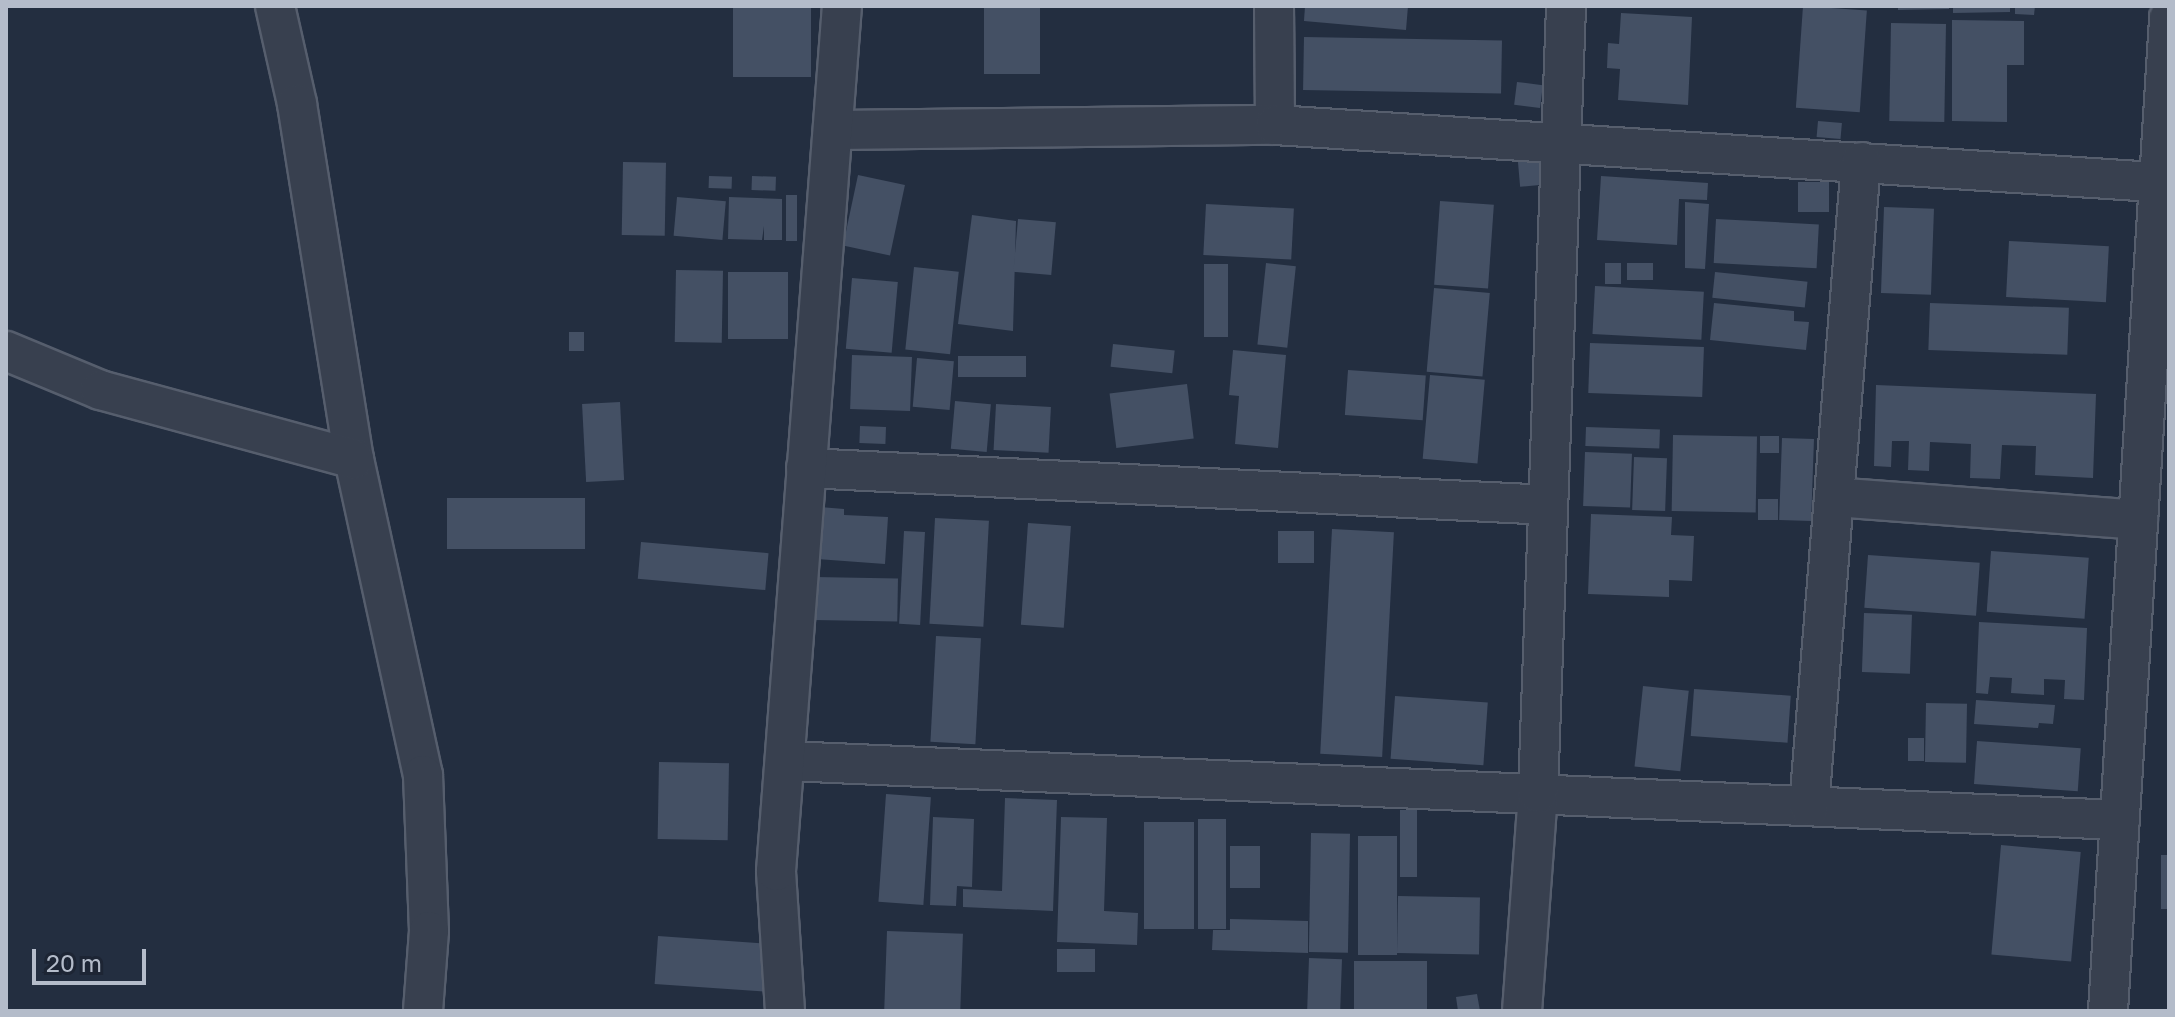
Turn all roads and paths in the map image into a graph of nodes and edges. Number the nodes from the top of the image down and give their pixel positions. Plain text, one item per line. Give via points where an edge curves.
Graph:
1 (275, 6) edge
2 (842, 6) edge
3 (1274, 6) edge
4 (1566, 6) edge
5 (2169, 18) edge
6 (1275, 125) junction
7 (835, 130) junction
8 (1561, 142) junction
9 (1861, 162) junction
10 (2164, 183) edge
11 (6, 351) edge
12 (354, 459) junction
13 (806, 468) junction
14 (1834, 497) junction
15 (1548, 505) junction
16 (2138, 520) junction
17 (788, 761) junction
18 (1538, 793) junction
19 (1809, 806) junction
20 (2120, 820) junction
21 (423, 1011) edge
22 (785, 1011) edge
23 (1522, 1011) edge
24 (2108, 1011) edge

1 - 12 street via 297,104
2 - 7 street
3 - 6 street
4 - 8 street
5 - 10 street
6 - 7 street
6 - 8 street
7 - 13 street
8 - 9 street
8 - 15 street
9 - 10 street
9 - 14 street
10 - 16 street
11 - 12 street via 100,390
12 - 21 street via 423,775 429,931
13 - 15 street
13 - 17 street
14 - 16 street
14 - 19 street
15 - 18 street
16 - 20 street
17 - 18 street
17 - 22 street via 776,871
18 - 19 street
18 - 23 street
19 - 20 street
20 - 24 street

